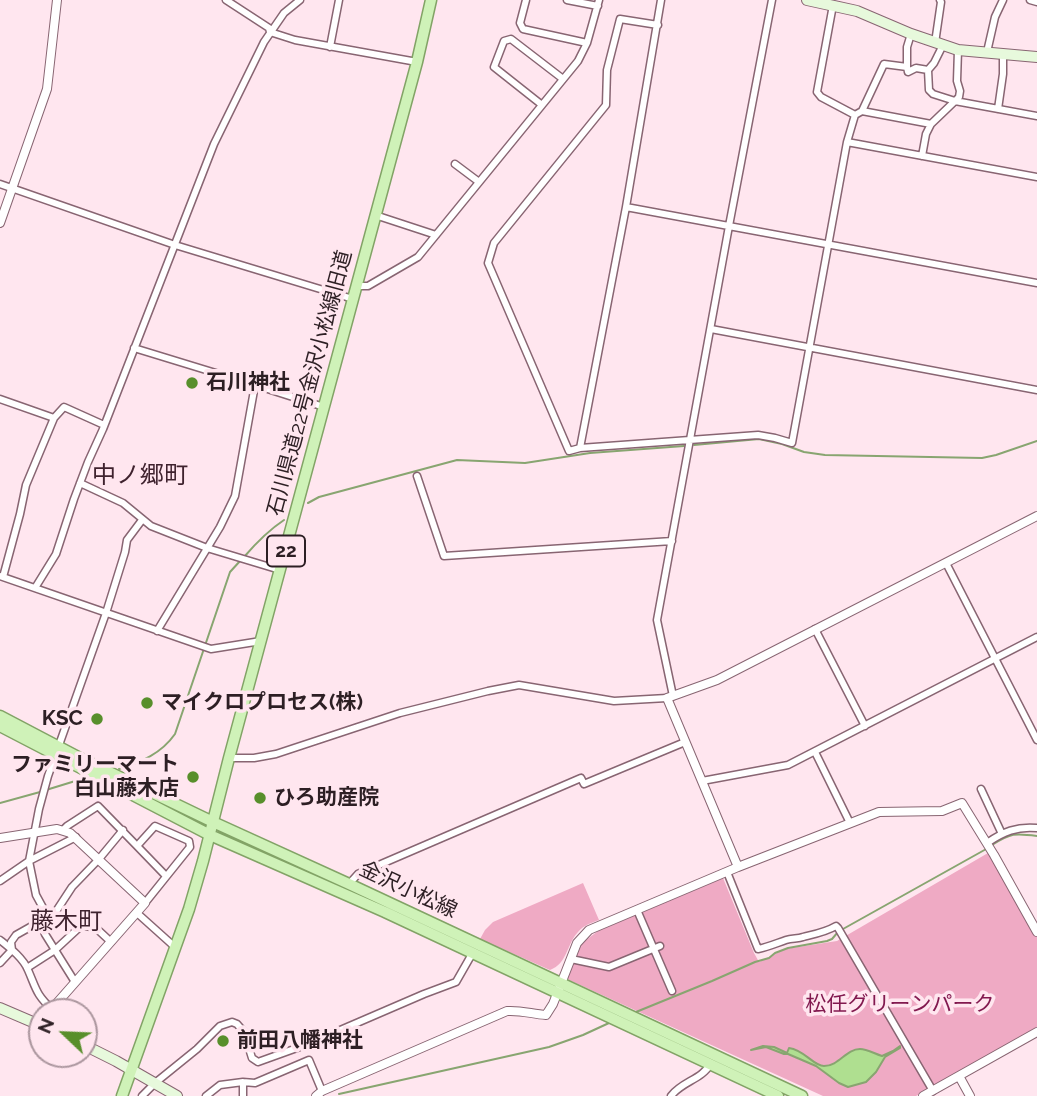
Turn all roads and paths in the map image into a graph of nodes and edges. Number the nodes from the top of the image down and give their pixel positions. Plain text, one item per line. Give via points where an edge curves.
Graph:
1 (57, 0) edge
2 (226, 0) edge
3 (300, 0) edge
4 (339, 0) edge
5 (432, 0) edge
6 (526, 0) edge
7 (568, 0) edge
8 (661, 0) edge
9 (772, 0) edge
10 (807, 0) edge
11 (940, 0) edge
12 (1003, 0) edge
13 (1030, 0) edge
14 (1037, 2) edge
15 (598, 3) edge
16 (834, 5) junction
17 (858, 5) edge
18 (658, 25) junction
19 (270, 32) junction
20 (911, 34) junction
21 (587, 43) junction
22 (939, 44) junction
23 (330, 47) junction
24 (958, 50) junction
25 (987, 52) junction
26 (1003, 54) junction
27 (1037, 57) edge
28 (417, 62) junction
29 (907, 67) junction
30 (928, 70) junction
31 (563, 79) junction
32 (955, 100) junction
33 (542, 105) junction
34 (1037, 107) edge
35 (998, 108) junction
36 (858, 113) junction
37 (1036, 116) edge
38 (931, 124) junction
39 (847, 142) junction
40 (922, 156) junction
41 (456, 164) dead end
42 (1037, 177) edge
43 (480, 182) junction
44 (0, 184) edge
45 (12, 189) junction
46 (626, 207) junction
47 (375, 215) junction
48 (0, 223) edge
49 (729, 226) junction
50 (436, 235) junction
51 (174, 245) junction
52 (828, 245) junction
53 (1037, 283) edge
54 (357, 286) junction
55 (353, 299) junction
56 (710, 330) junction
57 (134, 348) junction
58 (809, 349) junction
59 (255, 385) junction
60 (1037, 390) edge
61 (0, 399) edge
62 (324, 407) junction
63 (54, 418) junction
64 (104, 425) junction
65 (691, 439) junction
66 (580, 448) junction
67 (417, 476) dead end
68 (80, 483) junction
69 (1037, 516) edge
70 (142, 520) junction
71 (672, 541) junction
72 (207, 548) junction
73 (946, 563) junction
74 (280, 570) junction
75 (2, 577) edge
76 (35, 588) junction
77 (106, 614) junction
78 (815, 629) junction
79 (157, 631) junction
80 (1037, 637) edge
81 (261, 641) junction
82 (995, 658) junction
83 (670, 697) junction
84 (0, 716) edge
85 (0, 726) edge
86 (865, 726) junction
87 (1037, 740) edge
88 (685, 742) junction
89 (57, 751) junction
90 (815, 752) junction
91 (229, 758) junction
92 (702, 781) junction
93 (981, 789) dead end
94 (213, 822) junction
95 (850, 823) junction
96 (1037, 828) edge
97 (64, 830) junction
98 (123, 830) junction
99 (34, 833) junction
100 (1002, 834) junction
101 (210, 835) junction
102 (76, 837) junction
103 (0, 838) edge
104 (137, 846) junction
105 (989, 846) junction
106 (99, 859) junction
107 (29, 861) junction
108 (738, 867) junction
109 (727, 872) junction
110 (166, 876) junction
111 (0, 881) edge
112 (349, 884) junction
113 (145, 903) junction
114 (637, 910) junction
115 (136, 913) junction
116 (48, 917) junction
117 (40, 922) junction
118 (1037, 932) edge
119 (0, 940) edge
120 (111, 942) junction
121 (176, 947) junction
122 (657, 948) junction
123 (12, 950) junction
124 (55, 950) junction
125 (472, 954) junction
126 (571, 959) junction
127 (0, 963) edge
128 (27, 968) junction
129 (75, 982) junction
130 (559, 988) junction
131 (672, 991) dead end
132 (40, 998) edge
133 (61, 998) edge
134 (0, 1008) edge
135 (28, 1019) edge
136 (1037, 1032) edge
137 (98, 1052) edge
138 (711, 1063) junction
139 (132, 1070) junction
140 (959, 1076) junction
141 (243, 1082) junction
142 (155, 1083) junction
143 (933, 1091) junction
144 (319, 1093) edge
145 (172, 1095) edge
146 (122, 1096) edge
147 (142, 1096) edge
148 (206, 1096) edge
149 (243, 1096) edge
150 (671, 1096) edge
151 (778, 1096) edge
152 (802, 1096) edge
153 (923, 1096) edge
154 (970, 1096) edge

1 - 45 street via 47,89
2 - 19 street
3 - 19 street
4 - 23 street
5 - 28 main road, 石川県道22号金沢小松線旧道 / 22
6 - 21 street via 520,23 523,29
7 - 15 street
8 - 18 street
9 - 49 street
10 - 16 main road
11 - 22 street
12 - 25 street
13 - 14 street
15 - 21 street
16 - 17 main road
16 - 36 street via 817,92
17 - 20 main road
18 - 46 street
18 - 66 street via 620,19 607,71 606,104 494,243 488,263 569,451
19 - 23 street
19 - 51 street via 214,144
20 - 22 main road
20 - 29 street
21 - 31 street
22 - 24 main road
22 - 30 street
23 - 28 street
24 - 25 main road
24 - 32 street via 960,92
25 - 26 main road
26 - 27 main road
26 - 35 street
28 - 47 main road, 石川県道22号金沢小松線旧道 / 22
29 - 30 street via 908,72
29 - 36 street via 884,64
30 - 32 street via 929,90
31 - 33 street
31 - 33 street via 511,39 504,41 494,67
32 - 35 street
32 - 38 street
33 - 43 street
34 - 37 street
35 - 37 street
36 - 38 street
36 - 39 street
38 - 40 street
39 - 40 street
39 - 52 street
40 - 42 street
41 - 43 street
43 - 50 street
44 - 45 street
45 - 48 street
45 - 51 street
46 - 49 street
46 - 66 street
47 - 50 street
47 - 54 main road, 石川県道22号金沢小松線旧道 / 22
49 - 52 street
49 - 56 street
50 - 54 street via 418,257 368,286
51 - 55 street
51 - 57 street
52 - 53 street
52 - 58 street
54 - 55 main road, 石川県道22号金沢小松線旧道 / 22
55 - 62 main road, 石川県道22号金沢小松線旧道 / 22
56 - 58 street
56 - 65 street
57 - 59 street
57 - 64 street
58 - 60 street
58 - 65 street via 792,443 758,435
59 - 62 street
59 - 72 street via 235,496
61 - 63 street
62 - 74 main road, 石川県道22号金沢小松線旧道 / 22
63 - 64 street via 64,407
63 - 75 street via 26,485
64 - 68 street
65 - 66 street
65 - 71 street
67 - 71 street via 444,556
68 - 70 street via 123,503
68 - 76 street via 56,554
69 - 73 street
70 - 72 street
70 - 77 street via 127,540
71 - 83 street via 657,620
72 - 74 street
72 - 79 street
73 - 78 street
73 - 82 street
74 - 81 main road, 石川県道22号金沢小松線旧道 / 22
75 - 76 street
76 - 77 street
77 - 79 street
77 - 89 street
78 - 83 street via 717,680
78 - 86 street
79 - 81 street via 211,649
80 - 82 street
81 - 91 main road, 石川県道22号金沢小松線旧道 / 22
82 - 86 street
82 - 87 street
83 - 88 street
83 - 91 street via 614,701 519,685 400,713 276,754
84 - 89 main road, 金沢小松線
85 - 89 main road, 金沢小松線
86 - 90 street
88 - 92 street
88 - 112 street via 584,784 581,779 358,874
89 - 94 main road, 金沢小松線
89 - 99 street
89 - 101 main road, 金沢小松線
90 - 92 street via 788,765
90 - 95 street
91 - 94 main road, 石川県道22号金沢小松線旧道 / 22
92 - 108 street
93 - 100 street
94 - 101 main road, 石川県道22号金沢小松線旧道 / 22
94 - 112 main road, 金沢小松線
95 - 105 street via 879,811 942,811 962,803
95 - 108 street
96 - 100 street
97 - 98 street via 98,806
97 - 99 street
97 - 102 street
98 - 104 street
98 - 106 street
99 - 103 street
99 - 107 street
100 - 105 street
101 - 121 main road, 石川県道22号金沢小松線旧道 / 22
101 - 125 main road, 金沢小松線
102 - 106 street
102 - 107 street
104 - 110 street
104 - 110 street via 155,826 189,841 190,847
105 - 118 street
106 - 113 street
106 - 116 street
107 - 111 street
107 - 116 street via 36,895
108 - 109 street
109 - 114 street
109 - 143 street via 758,948 836,926 839,929
110 - 113 street
112 - 130 main road, 金沢小松線
113 - 115 street
114 - 122 street
114 - 126 street via 589,930
115 - 120 street
115 - 121 street
116 - 117 street
117 - 123 street via 16,935
117 - 124 street
119 - 123 street
120 - 124 street via 96,928 82,925
120 - 129 street
121 - 139 main road, 石川県道22号金沢小松線旧道 / 22
122 - 126 street via 609,967
122 - 131 street
123 - 127 street
123 - 128 street
124 - 128 street
124 - 129 street
125 - 130 main road, 金沢小松線
125 - 142 street via 456,982 258,1062 237,1024 220,1026
126 - 130 street
128 - 132 street
129 - 133 street
130 - 138 main road, 金沢小松線
130 - 144 street via 546,1015 507,1011
130 - 152 main road, 金沢小松線
134 - 135 main road
136 - 140 street
137 - 139 main road
138 - 150 street via 706,1072
138 - 151 main road, 金沢小松線
139 - 142 main road
139 - 146 main road, 石川県道22号金沢小松線旧道 / 22
140 - 143 street
140 - 154 street
141 - 144 street via 255,1083 309,1060
141 - 148 street via 220,1085
141 - 149 street
142 - 145 main road
142 - 147 street
143 - 153 street

